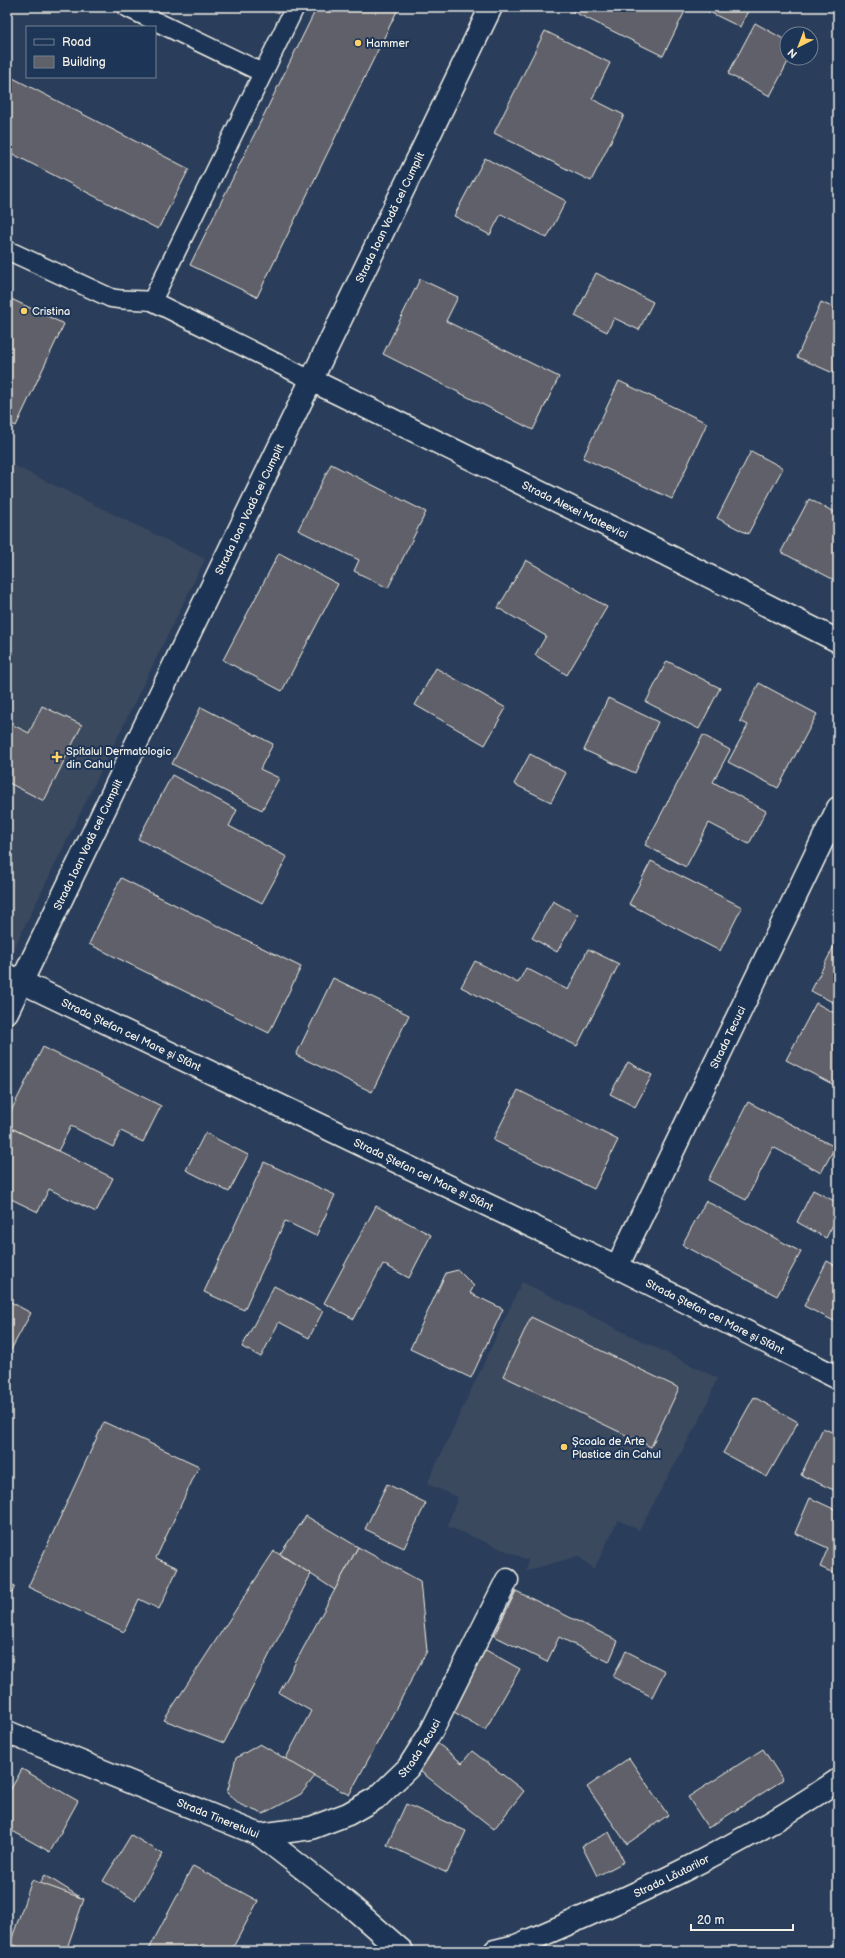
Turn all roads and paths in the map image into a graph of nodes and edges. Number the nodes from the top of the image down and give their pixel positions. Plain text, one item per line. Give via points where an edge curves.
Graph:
1 (126, 7) edge
2 (295, 7) edge
3 (491, 7) edge
4 (262, 73) junction
5 (7, 250) edge
6 (152, 301) junction
7 (311, 380) junction
8 (838, 641) edge
9 (838, 808) edge
10 (14, 979) edge
11 (7, 1012) edge
12 (617, 1267) junction
13 (838, 1378) edge
14 (507, 1580) dead end
15 (7, 1732) edge
16 (838, 1780) edge
17 (260, 1835) junction
18 (402, 1951) edge
19 (495, 1951) edge

1 - 4 lane
2 - 4 lane
3 - 7 street, Strada Ioan Vodă cel Cumplit
4 - 6 lane
5 - 6 lane via 111,298 124,301
6 - 7 lane
7 - 8 street, Strada Alexei Mateevici
7 - 10 street, Strada Ioan Vodă cel Cumplit
9 - 12 street, Strada Tecuci
10 - 11 street, Strada Ioan Vodă cel Cumplit
10 - 12 street, Strada Ștefan cel Mare și Sfânt
12 - 13 street, Strada Ștefan cel Mare și Sfânt
14 - 17 street, Strada Tecuci via 432,1730 408,1768 378,1796 348,1814 311,1828
15 - 17 street, Strada Tineretului
16 - 19 street, Strada Lăutarilor via 796,1808 716,1854 641,1891 516,1946
17 - 18 street, Strada Tineretului via 346,1902

